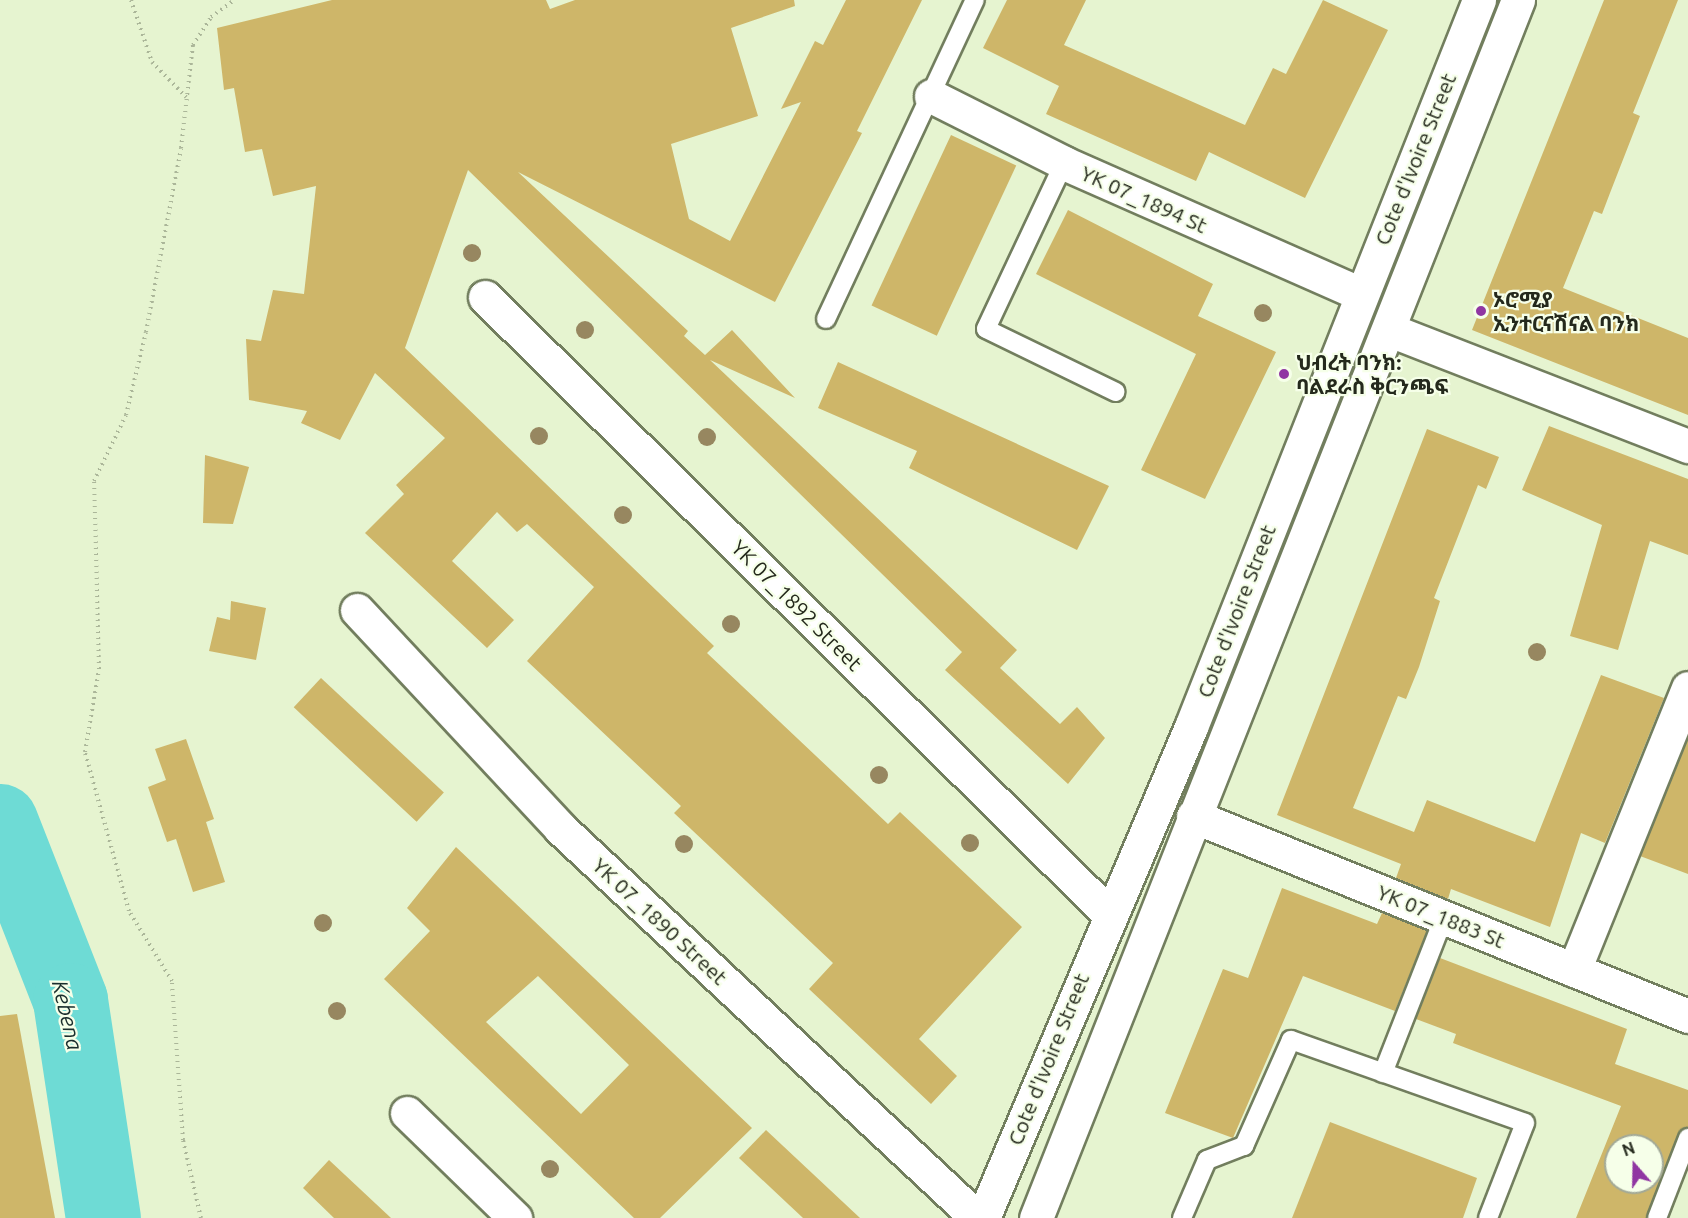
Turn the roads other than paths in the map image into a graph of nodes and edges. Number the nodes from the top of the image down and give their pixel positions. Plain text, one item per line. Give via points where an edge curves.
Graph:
1 (975, 0) edge
2 (1479, 0) edge
3 (1518, 0) edge
4 (931, 96) junction
5 (1064, 164) junction
6 (1361, 294) junction
7 (485, 297) dead end
8 (826, 319) dead end
9 (1390, 330) junction
10 (1116, 392) dead end
11 (1688, 446) edge
12 (357, 610) dead end
13 (1688, 688) edge
14 (1193, 816) junction
15 (1108, 913) junction
16 (1444, 917) junction
17 (1574, 969) junction
18 (1688, 1016) edge
19 (1383, 1073) junction
20 (407, 1113) dead end
21 (1688, 1138) edge
22 (514, 1218) edge
23 (977, 1218) edge
24 (984, 1218) edge
25 (1036, 1218) edge
26 (1182, 1218) edge
27 (1488, 1218) edge
28 (1657, 1218) edge

1 - 4 lane
2 - 6 street, Cote d'Ivoire Street
3 - 9 street, Cote d'Ivoire Street
4 - 5 street, YK 07_1894 St
4 - 8 lane
5 - 6 street, YK 07_1894 St
5 - 10 lane via 986,329
6 - 15 street, Cote d'Ivoire Street via 1191,726
7 - 15 street, YK 07_1892 Street
9 - 11 street
9 - 14 street, Cote d'Ivoire Street
12 - 23 street, YK 07_1890 Street via 561,828
13 - 17 street
14 - 16 street, YK 07_1883 St
14 - 25 street, Cote d'Ivoire Street
15 - 24 street, Cote d'Ivoire Street
16 - 17 street, YK 07_1883 St
16 - 19 lane
17 - 18 street, YK 07_1883 St
19 - 26 lane via 1291,1040 1244,1146 1207,1160
19 - 27 lane via 1525,1123
20 - 22 street
21 - 28 lane

